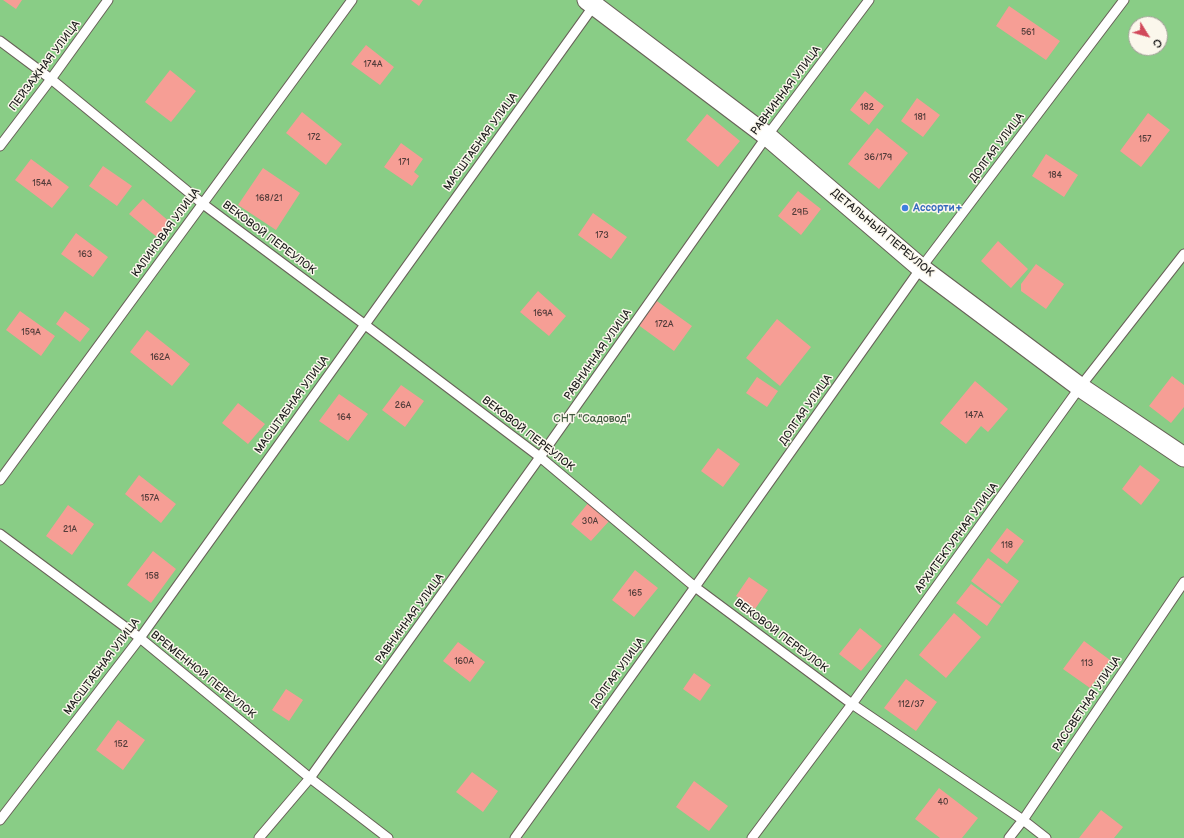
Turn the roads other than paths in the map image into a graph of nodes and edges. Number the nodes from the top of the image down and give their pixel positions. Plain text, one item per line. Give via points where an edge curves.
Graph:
1 (108, 0) edge
2 (352, 0) edge
3 (869, 0) edge
4 (1124, 0) edge
5 (593, 2) edge
6 (0, 41) edge
7 (51, 79) junction
8 (767, 136) junction
9 (0, 146) edge
10 (203, 204) junction
11 (1184, 254) edge
12 (921, 268) junction
13 (364, 324) junction
14 (1080, 388) junction
15 (1184, 457) edge
16 (540, 458) junction
17 (0, 480) edge
18 (0, 534) edge
19 (1184, 582) edge
20 (696, 587) junction
21 (140, 638) junction
22 (852, 704) junction
23 (310, 778) junction
24 (0, 820) edge
25 (1023, 820) junction
26 (259, 838) edge
27 (388, 838) edge
28 (515, 838) edge
29 (752, 838) edge
30 (1009, 838) edge
31 (1046, 838) edge

1 - 7 lane, ПЕЙЗАЖНАЯ УЛИЦА
2 - 10 lane, КАЛИНОВАЯ УЛИЦА
3 - 8 lane, РАВНИННАЯ УЛИЦА
4 - 12 lane, ДОЛГАЯ УЛИЦА
5 - 8 street, ДЕТАЛЬНЫЙ ПЕРЕУЛОК
5 - 13 lane, МАСШТАБНАЯ УЛИЦА
6 - 7 lane, ВЕКОВОЙ ПЕРЕУЛОК
7 - 9 lane, ПЕЙЗАЖНАЯ УЛИЦА
7 - 10 lane, ВЕКОВОЙ ПЕРЕУЛОК
8 - 12 street, ДЕТАЛЬНЫЙ ПЕРЕУЛОК
8 - 16 lane, РАВНИННАЯ УЛИЦА
10 - 13 lane, ВЕКОВОЙ ПЕРЕУЛОК
10 - 17 lane, КАЛИНОВАЯ УЛИЦА
11 - 14 lane, АРХИТЕКТУРНАЯ УЛИЦА
12 - 14 street, ДЕТАЛЬНЫЙ ПЕРЕУЛОК
12 - 20 lane, ДОЛГАЯ УЛИЦА
13 - 16 lane, ВЕКОВОЙ ПЕРЕУЛОК
13 - 21 lane, МАСШТАБНАЯ УЛИЦА
14 - 15 street, ДЕТАЛЬНЫЙ ПЕРЕУЛОК
14 - 22 lane, АРХИТЕКТУРНАЯ УЛИЦА
16 - 20 lane, ВЕКОВОЙ ПЕРЕУЛОК
16 - 23 lane, РАВНИННАЯ УЛИЦА
18 - 21 lane, ВРЕМЕННОЙ ПЕРЕУЛОК
19 - 25 lane, РАССВЕТНАЯ УЛИЦА
20 - 22 lane, ВЕКОВОЙ ПЕРЕУЛОК
20 - 28 lane, ДОЛГАЯ УЛИЦА
21 - 23 lane, ВРЕМЕННОЙ ПЕРЕУЛОК
21 - 24 lane, МАСШТАБНАЯ УЛИЦА
22 - 25 lane, ВЕКОВОЙ ПЕРЕУЛОК
22 - 29 lane, АРХИТЕКТУРНАЯ УЛИЦА
23 - 26 lane, РАВНИННАЯ УЛИЦА
23 - 27 lane, ВРЕМЕННОЙ ПЕРЕУЛОК
25 - 30 lane, РАССВЕТНАЯ УЛИЦА
25 - 31 lane, ВЕКОВОЙ ПЕРЕУЛОК

